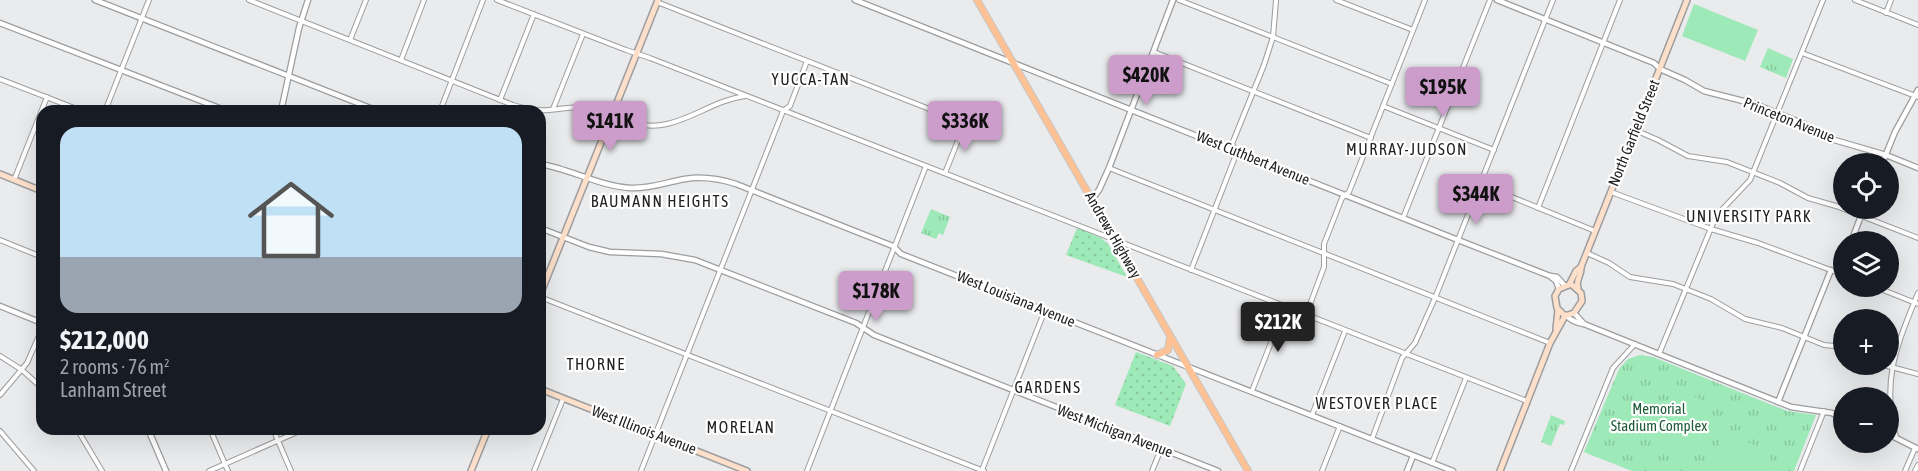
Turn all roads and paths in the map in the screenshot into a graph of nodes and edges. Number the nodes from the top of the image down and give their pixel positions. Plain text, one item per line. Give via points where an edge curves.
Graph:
1 (95, 0) edge
2 (149, 0) edge
3 (249, 0) edge
4 (308, 0) edge
5 (366, 0) edge
6 (424, 0) edge
7 (483, 0) edge
8 (497, 0) edge
9 (855, 0) edge
10 (977, 0) edge
11 (1173, 0) edge
12 (1179, 0) edge
13 (1276, 0) edge
14 (1336, 0) edge
15 (1425, 0) edge
16 (1490, 0) edge
17 (1497, 0) edge
18 (1553, 0) edge
19 (1620, 0) edge
20 (1687, 0) edge
21 (1823, 0) edge
22 (1855, 0) edge
23 (1891, 0) edge
24 (658, 1) edge
25 (1886, 13) junction
26 (534, 14) junction
27 (142, 18) junction
28 (1545, 19) junction
29 (301, 20) junction
30 (0, 23) edge
31 (1918, 25) edge
32 (1413, 30) junction
33 (583, 34) junction
34 (1273, 37) junction
35 (350, 40) junction
36 (1603, 42) junction
37 (1154, 52) junction
38 (1802, 53) junction
39 (637, 54) junction
40 (401, 60) junction
41 (807, 61) junction
42 (1014, 64) junction
43 (1660, 69) junction
44 (121, 70) junction
45 (289, 75) junction
46 (0, 79) edge
47 (452, 80) junction
48 (1392, 84) junction
49 (1918, 90) edge
50 (1254, 92) junction
51 (748, 96) junction
52 (47, 97) junction
53 (1916, 97) edge
54 (500, 100) junction
55 (44, 105) edge
56 (67, 105) edge
57 (107, 105) edge
58 (211, 105) edge
59 (282, 105) edge
60 (363, 105) edge
61 (442, 105) edge
62 (515, 105) edge
63 (1383, 106) junction
64 (546, 110) edge
65 (553, 110) junction
66 (784, 110) junction
67 (1132, 110) junction
68 (1778, 114) junction
69 (611, 117) junction
70 (36, 125) edge
71 (1439, 128) junction
72 (1635, 130) junction
73 (1371, 138) junction
74 (1494, 150) junction
75 (1237, 152) junction
76 (1879, 153) edge
77 (1887, 153) edge
78 (1899, 160) edge
79 (546, 165) edge
80 (926, 166) junction
81 (1109, 168) junction
82 (1918, 168) edge
83 (1754, 172) junction
84 (0, 174) edge
85 (945, 174) junction
86 (587, 176) junction
87 (14, 180) junction
88 (1480, 184) junction
89 (36, 189) edge
90 (752, 190) junction
91 (1611, 192) junction
92 (1345, 195) junction
93 (1092, 199) junction
94 (1833, 206) edge
95 (1538, 207) junction
96 (1214, 211) junction
97 (1403, 218) junction
98 (1871, 219) edge
99 (1711, 229) junction
100 (546, 230) edge
101 (1595, 231) junction
102 (563, 236) junction
103 (1918, 238) edge
104 (0, 240) edge
105 (1115, 240) junction
106 (1458, 240) junction
107 (894, 247) junction
108 (1587, 253) junction
109 (36, 255) edge
110 (1325, 255) junction
111 (1581, 267) junction
112 (721, 270) junction
113 (1191, 270) junction
114 (1831, 270) joint
115 (546, 280) edge
116 (1564, 286) junction
117 (1578, 288) junction
118 (1686, 289) junction
119 (1918, 293) edge
120 (1899, 297) edge
121 (546, 298) edge
122 (1435, 298) junction
123 (1916, 304) edge
124 (0, 306) edge
125 (1285, 307) junction
126 (1045, 310) junction
127 (1558, 310) junction
128 (1574, 313) junction
129 (1306, 315) junction
130 (1566, 315) junction
131 (36, 321) edge
132 (1584, 324) junction
133 (862, 327) junction
134 (1556, 329) junction
135 (1345, 330) junction
136 (1804, 337) junction
137 (1170, 338) junction
138 (1899, 341) edge
139 (1550, 343) junction
140 (36, 344) edge
141 (1635, 344) junction
142 (1833, 346) edge
143 (1406, 354) junction
144 (1659, 354) junction
145 (687, 355) junction
146 (1157, 355) junction
147 (0, 356) edge
148 (1187, 366) junction
149 (22, 370) junction
150 (1899, 370) edge
151 (1918, 374) edge
152 (1466, 378) junction
153 (36, 383) edge
154 (1014, 391) junction
155 (1252, 391) junction
156 (546, 392) edge
157 (0, 396) edge
158 (563, 399) junction
159 (1527, 401) junction
160 (1778, 402) junction
161 (830, 410) junction
162 (1824, 411) junction
163 (1312, 415) junction
164 (1833, 415) edge
165 (1340, 426) junction
166 (0, 431) edge
167 (81, 435) edge
168 (151, 435) edge
169 (213, 435) edge
170 (276, 435) edge
171 (291, 435) edge
172 (486, 435) edge
173 (655, 435) junction
174 (1372, 439) junction
175 (1899, 439) edge
176 (278, 441) junction
177 (1917, 448) edge
178 (1161, 449) junction
179 (1413, 456) junction
180 (1432, 463) junction
181 (225, 464) junction
182 (1918, 465) edge
183 (1208, 469) edge
184 (1801, 470) edge
185 (34, 471) edge
186 (102, 471) edge
187 (166, 471) edge
188 (209, 471) edge
189 (228, 471) edge
190 (291, 471) edge
191 (471, 471) edge
192 (534, 471) edge
193 (641, 471) edge
194 (747, 471) edge
195 (807, 471) edge
196 (983, 471) edge
197 (1152, 471) edge
198 (1218, 471) edge
199 (1248, 471) edge
200 (1322, 471) edge
201 (1407, 471) edge
202 (1453, 471) edge
203 (1500, 471) edge
204 (1571, 471) edge
205 (1807, 471) edge
206 (1905, 471) edge
207 (1915, 471) edge

1 - 27 street
2 - 27 street
3 - 29 street
4 - 29 street
5 - 35 street
6 - 40 street
7 - 47 street
8 - 26 street
9 - 42 street, West Cuthbert Avenue
10 - 42 main road, Andrews Highway
11 - 37 street
12 - 34 street
13 - 34 street
14 - 32 street
15 - 32 street
16 - 71 street
17 - 28 street, Princeton Avenue
18 - 28 street
19 - 36 street
20 - 43 main road, North Garfield Street
21 - 38 street
22 - 25 street
23 - 25 street
24 - 39 main road
24 - 41 street
25 - 31 street
26 - 33 street
26 - 54 street
27 - 44 street
27 - 45 street
28 - 36 street, Princeton Avenue
28 - 74 street
29 - 35 street
29 - 45 street
30 - 44 street
32 - 48 street
33 - 39 street
33 - 65 street
34 - 48 street
34 - 50 street
35 - 40 street
36 - 43 street, Princeton Avenue
36 - 95 street
37 - 50 street
37 - 67 street
38 - 53 street
38 - 68 street
39 - 51 street
39 - 69 main road
40 - 47 street
41 - 66 street via 790,106
41 - 85 street via 965,123
42 - 67 street, West Cuthbert Avenue
42 - 93 main road, Andrews Highway
43 - 68 street, Princeton Avenue via 1704,91
43 - 72 main road, North Garfield Street
44 - 57 street
44 - 58 street
45 - 59 street
45 - 60 street
46 - 52 street
47 - 54 street
47 - 61 street
48 - 63 street
49 - 53 street
50 - 73 street
50 - 75 street via 1232,144
51 - 66 street
51 - 69 street via 723,101 662,125 637,125
52 - 55 street
52 - 56 street
53 - 77 street
54 - 62 street
63 - 71 street
63 - 73 street
64 - 65 street
65 - 69 street via 583,108
66 - 80 street
66 - 90 street
67 - 75 street, West Cuthbert Avenue
67 - 81 street
68 - 76 street, Princeton Avenue via 1831,139
68 - 83 street
69 - 86 main road
70 - 87 street
71 - 74 street
71 - 97 street
72 - 83 street via 1688,156 1727,162
72 - 91 main road, North Garfield Street
73 - 92 street
74 - 88 street
75 - 92 street, West Cuthbert Avenue
75 - 96 street
78 - 82 street, Princeton Avenue
79 - 86 street, West Louisiana Avenue
80 - 85 street
80 - 107 street
81 - 93 street
81 - 96 street
83 - 94 street
83 - 99 street via 1716,216
84 - 87 main road
85 - 105 street
86 - 90 street, West Louisiana Avenue via 615,186 636,188 711,178
86 - 102 main road
87 - 89 main road
88 - 95 street
88 - 106 street
90 - 107 street, West Louisiana Avenue
90 - 112 street
91 - 99 street
91 - 101 main road, North Garfield Street
92 - 97 street, West Cuthbert Avenue
92 - 110 street via 1324,244
93 - 105 main road, Andrews Highway
95 - 101 street
96 - 110 street
96 - 113 street
97 - 106 street, West Cuthbert Avenue
98 - 103 street
99 - 114 street
99 - 118 street
100 - 102 street, West Michigan Avenue
101 - 108 main road, North Garfield Street
102 - 112 street, West Michigan Avenue via 610,252 674,255
102 - 115 main road
104 - 109 street
105 - 113 street
105 - 137 main road, Andrews Highway
106 - 116 street, West Cuthbert Avenue via 1557,277
106 - 122 street
107 - 126 street, West Louisiana Avenue via 901,254
107 - 133 street
108 - 111 main road, North Garfield Street
108 - 118 street via 1630,277 1660,280
110 - 122 street
110 - 129 street
111 - 116 main road
111 - 117 main road
112 - 133 street, West Michigan Avenue
112 - 145 street
113 - 125 street
114 - 136 street
116 - 117 main road
116 - 127 main road via 1555,296
117 - 128 main road via 1582,302
118 - 136 street via 1745,319
118 - 144 street
119 - 123 street
120 - 123 street
121 - 145 street
122 - 139 street
122 - 143 street
123 - 138 street
124 - 131 street
125 - 129 street
125 - 155 street
126 - 146 street, West Louisiana Avenue
126 - 154 street
127 - 130 main road
127 - 134 main road
128 - 130 main road
128 - 132 street
129 - 135 street
130 - 132 street
130 - 134 main road
132 - 141 street
133 - 154 street, West Michigan Avenue
133 - 161 street
134 - 139 main road
135 - 143 street
135 - 163 street
136 - 142 street
136 - 160 street
137 - 146 main road via 1167,350
137 - 148 main road, Andrews Highway
139 - 159 main road
140 - 149 street
141 - 144 street
141 - 204 street via 1613,368
143 - 152 street
143 - 174 street
144 - 160 street
145 - 161 street
145 - 173 street
146 - 148 street, West Louisiana Avenue
147 - 149 street
148 - 155 street, West Louisiana Avenue
148 - 199 main road, Andrews Highway
149 - 153 street
149 - 157 street
150 - 151 street
152 - 159 street
152 - 180 street
154 - 178 street, West Michigan Avenue
154 - 196 street
155 - 163 street, West Louisiana Avenue
156 - 158 main road, West Illinois Avenue
158 - 173 main road, West Illinois Avenue
158 - 192 street
159 - 203 main road
160 - 162 street
161 - 195 street
161 - 196 street
162 - 164 street
162 - 184 street
163 - 165 street, West Louisiana Avenue
165 - 174 street, West Louisiana Avenue
165 - 200 street
166 - 185 street
167 - 186 street
168 - 187 street
169 - 181 street
170 - 176 street
171 - 176 street
172 - 191 main road
173 - 193 street
173 - 194 main road, West Illinois Avenue
174 - 179 street, West Louisiana Avenue
175 - 177 street
176 - 181 street
176 - 190 street
177 - 206 street
178 - 183 street, West Michigan Avenue
178 - 197 street
179 - 180 street, West Louisiana Avenue
179 - 201 street
180 - 202 street, West Louisiana Avenue
181 - 188 street
181 - 189 street
182 - 207 street
183 - 198 street, West Michigan Avenue
184 - 205 street

